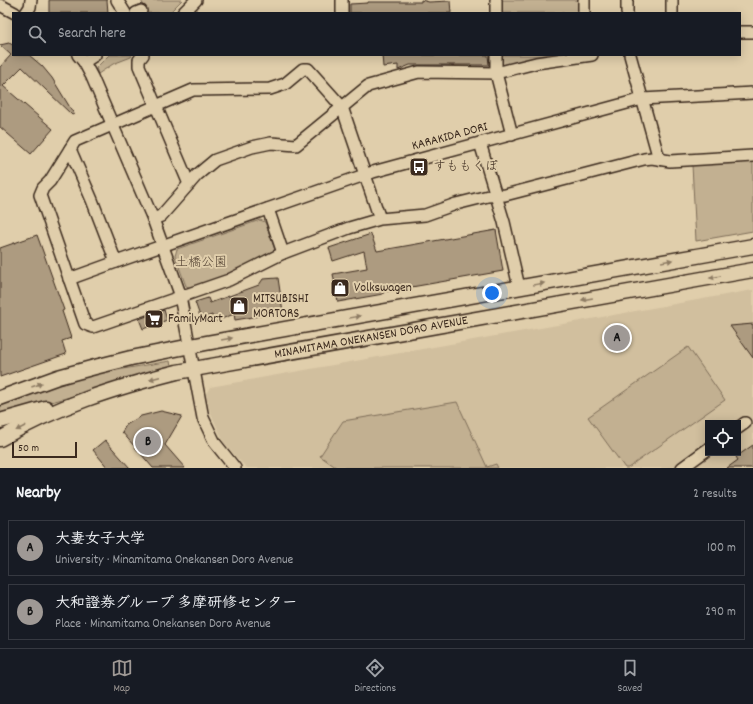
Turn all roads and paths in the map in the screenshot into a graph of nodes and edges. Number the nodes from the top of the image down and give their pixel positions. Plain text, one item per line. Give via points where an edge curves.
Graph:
1 (31, 0) edge
2 (117, 0) edge
3 (196, 0) edge
4 (342, 0) edge
5 (496, 0) edge
6 (584, 0) edge
7 (627, 0) edge
8 (672, 0) edge
9 (0, 6) edge
10 (13, 12) edge
11 (27, 12) edge
12 (124, 12) edge
13 (184, 12) edge
14 (342, 12) edge
15 (496, 12) edge
16 (584, 12) edge
17 (627, 12) edge
18 (672, 12) edge
19 (741, 32) edge
20 (753, 32) edge
21 (92, 56) edge
22 (142, 56) edge
23 (496, 56) edge
24 (587, 56) edge
25 (630, 56) edge
26 (81, 59) edge
27 (496, 73) junction
28 (753, 93) edge
29 (642, 99) junction
30 (156, 106) junction
31 (342, 107) junction
32 (112, 124) junction
33 (512, 135) junction
34 (480, 143) junction
35 (70, 149) junction
36 (753, 156) edge
37 (659, 159) junction
38 (365, 175) junction
39 (189, 184) junction
40 (496, 196) junction
41 (268, 209) junction
42 (380, 218) junction
43 (153, 219) junction
44 (163, 246) junction
45 (753, 246) edge
46 (283, 253) junction
47 (116, 262) junction
48 (753, 270) edge
49 (69, 279) junction
50 (519, 287) junction
51 (180, 296) junction
52 (189, 346) junction
53 (193, 368) junction
54 (89, 397) junction
55 (0, 398) edge
56 (0, 421) edge
57 (0, 439) edge
58 (705, 451) edge
59 (235, 468) edge
60 (682, 468) edge

1 - 11 street
2 - 12 street
3 - 13 street
4 - 14 street
5 - 15 street
6 - 16 street
7 - 17 street
8 - 18 street
9 - 10 street
19 - 20 street
21 - 26 street
22 - 30 street via 138,64
23 - 27 street
24 - 27 street via 536,63
25 - 29 street
26 - 32 street via 92,77
27 - 31 street via 419,72 368,86
27 - 33 street
28 - 29 street, KARAKIDA DORI
29 - 33 street, KARAKIDA DORI
29 - 37 street
30 - 31 street via 193,90 270,89 285,84 303,69 308,69
30 - 32 street
30 - 39 street
31 - 38 street
31 - 39 street via 296,144 271,143 215,160
32 - 35 street via 75,141
32 - 43 street
33 - 34 street, KARAKIDA DORI
34 - 38 street, KARAKIDA DORI
34 - 40 street
35 - 47 street
35 - 49 street via 40,195
36 - 37 street via 670,161
37 - 40 street via 644,159
38 - 41 street, KARAKIDA DORI
38 - 42 street
39 - 43 street via 161,216
40 - 42 street via 456,204 424,215
40 - 50 street
41 - 44 street, KARAKIDA DORI
41 - 46 street
42 - 46 street
43 - 44 street
44 - 47 street, KARAKIDA DORI
44 - 51 street
50 -> 45 main road, MINAMITAMA ONEKANSEN DORO AVENUE
46 - 51 street via 228,280
47 - 49 street, KARAKIDA DORI
48 -> 53 main road, MINAMITAMA ONEKANSEN DORO AVENUE
49 - 51 street via 85,324 90,327
52 -> 50 main road, MINAMITAMA ONEKANSEN DORO AVENUE
51 - 52 street
52 - 53 street
55 -> 52 main road, MINAMITAMA ONEKANSEN DORO AVENUE via 58,377
53 -> 54 main road, MINAMITAMA ONEKANSEN DORO AVENUE
53 - 59 street via 203,418 215,443
54 - 56 main road
54 -> 57 main road, MINAMITAMA ONEKANSEN DORO AVENUE
58 - 60 street

